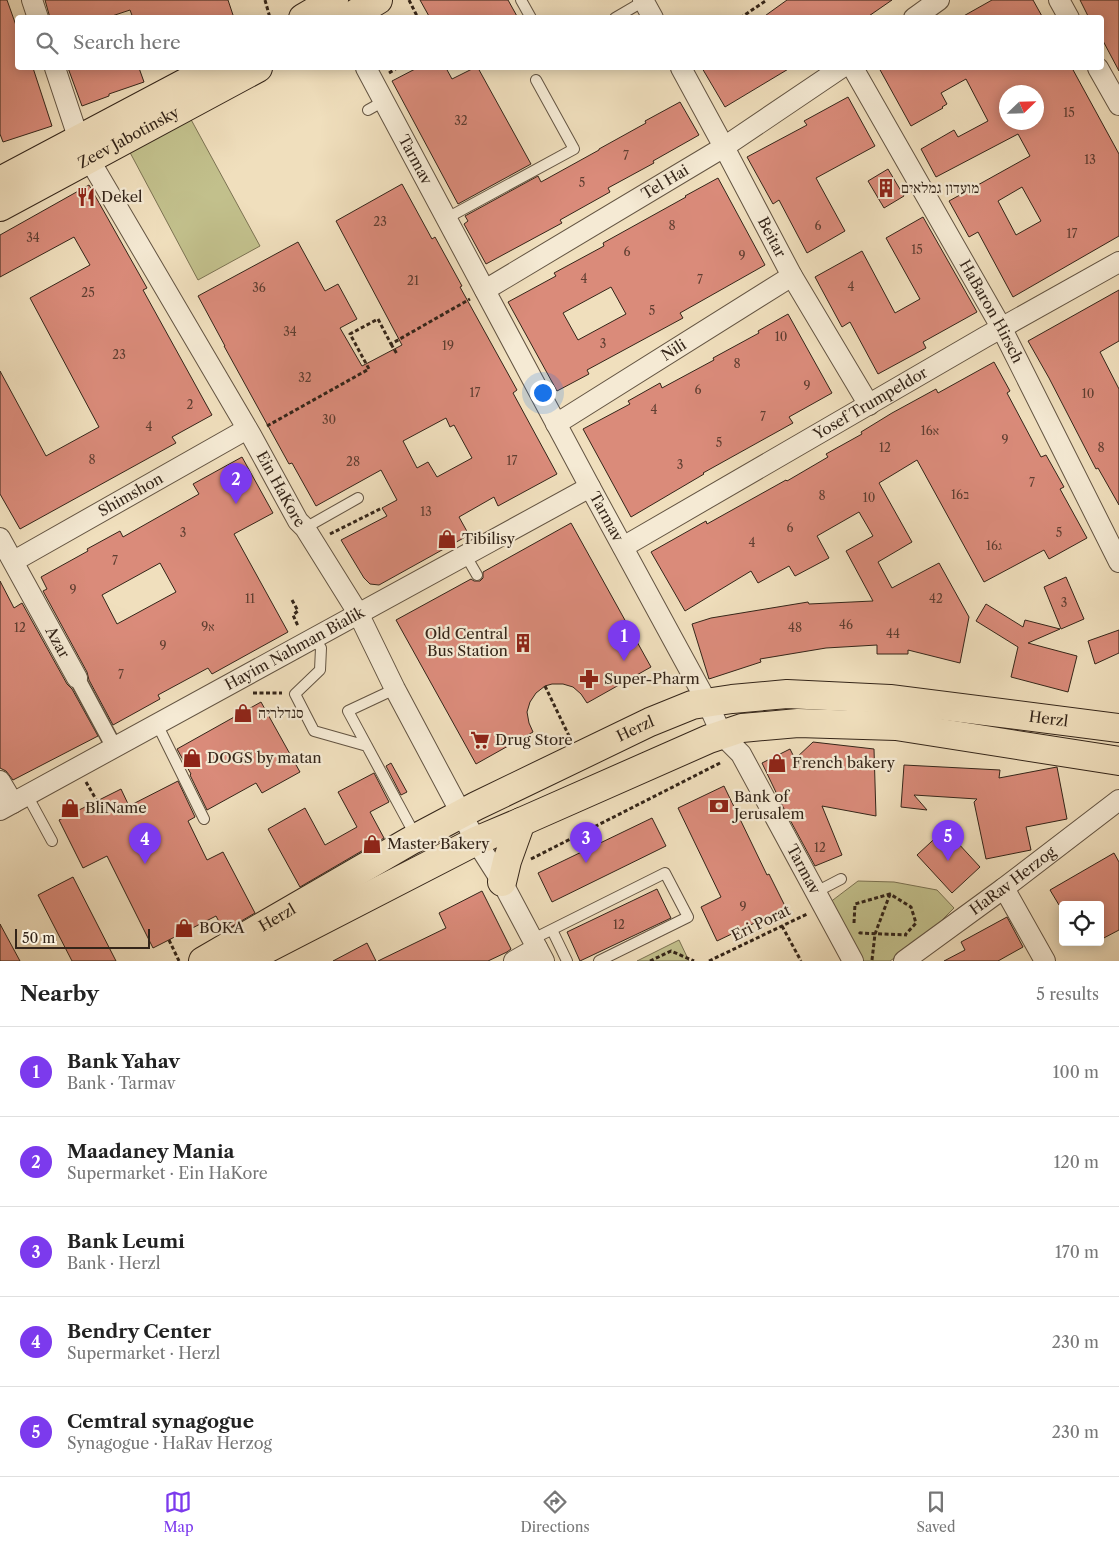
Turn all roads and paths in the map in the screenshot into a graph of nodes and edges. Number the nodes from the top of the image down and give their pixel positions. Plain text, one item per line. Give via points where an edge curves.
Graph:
1 (32, 0) edge
2 (265, 0) edge
3 (378, 0) edge
4 (409, 0) edge
5 (521, 0) edge
6 (767, 0) edge
7 (939, 0) edge
8 (1059, 0) edge
9 (647, 6) edge
10 (37, 15) edge
11 (269, 15) edge
12 (353, 15) edge
13 (416, 15) edge
14 (529, 15) edge
15 (623, 15) edge
16 (744, 15) edge
17 (918, 15) edge
18 (1067, 15) edge
19 (56, 70) edge
20 (209, 70) edge
21 (367, 70) edge
22 (681, 70) edge
23 (838, 70) edge
24 (855, 70) edge
25 (1099, 70) edge
26 (257, 73) edge
27 (536, 80) dead end
28 (1119, 105) edge
29 (724, 147) junction
30 (84, 150) junction
31 (0, 181) edge
32 (0, 207) edge
33 (446, 218) junction
34 (1119, 262) edge
35 (792, 276) junction
36 (485, 290) junction
37 (1001, 327) junction
38 (391, 344) junction
39 (397, 354) dead end
40 (869, 405) junction
41 (556, 424) junction
42 (249, 432) junction
43 (590, 487) junction
44 (358, 498) dead end
45 (382, 508) dead end
46 (310, 535) junction
47 (0, 538) edge
48 (623, 547) junction
49 (466, 556) junction
50 (14, 561) junction
51 (1119, 562) edge
52 (477, 575) dead end
53 (292, 600) dead end
54 (358, 613) junction
55 (310, 640) junction
56 (78, 678) joint
57 (545, 686) dead end
58 (395, 689) junction
59 (247, 693) dead end
60 (296, 694) junction
61 (707, 702) junction
62 (1115, 722) edge
63 (157, 724) junction
64 (722, 734) junction
65 (571, 740) dead end
66 (367, 746) junction
67 (114, 747) junction
68 (742, 754) junction
69 (1119, 761) edge
70 (0, 781) edge
71 (1119, 800) edge
72 (13, 802) edge
73 (462, 814) junction
74 (204, 819) dead end
75 (521, 822) junction
76 (52, 841) dead end
77 (410, 841) junction
78 (476, 841) junction
79 (505, 871) junction
80 (841, 879) dead end
81 (1004, 888) junction
82 (890, 894) junction
83 (820, 899) junction
84 (854, 923) dead end
85 (782, 926) junction
86 (552, 930) junction
87 (860, 933) dead end
88 (875, 934) junction
89 (897, 935) dead end
90 (905, 935) dead end
91 (169, 940) dead end
92 (538, 949) edge
93 (179, 961) edge
94 (203, 961) edge
95 (243, 961) edge
96 (514, 961) edge
97 (567, 961) edge
98 (600, 961) edge
99 (650, 961) edge
100 (694, 961) edge
101 (709, 961) edge
102 (801, 961) edge
103 (853, 961) edge
104 (872, 961) edge
105 (904, 961) edge
106 (1045, 961) edge

1 - 10 street
2 - 11 path
3 - 12 main road
4 - 13 path
5 - 14 lane
6 - 16 path
7 - 17 street
8 - 18 street
9 - 15 lane
19 - 30 street, Ein HaKore
20 - 30 main road, Zeev Jabotinsky
21 - 33 street, Tarmav via 376,106
22 - 29 street, Beitar
23 - 29 street, Tel Hai
24 - 37 street, HaBaron Hirsch
25 - 28 street
26 - 30 main road, Zeev Jabotinsky
27 - 33 lane via 574,149
29 - 35 street, Beitar
29 - 36 street, Tel Hai
30 - 31 main road, Zeev Jabotinsky
30 - 32 main road, Zeev Jabotinsky
30 - 42 street, Ein HaKore
33 - 36 street, Tarmav
34 - 37 street, Yosef Trumpeldor
35 - 40 street, Beitar
35 - 41 street, Nili
36 - 38 path
36 - 41 street, Tarmav
37 - 40 street, Yosef Trumpeldor
37 - 51 street, HaBaron Hirsch
38 - 39 path
38 - 42 path via 378,320 350,334 369,369
40 - 48 street, Yosef Trumpeldor
41 - 43 street, Tarmav
42 - 46 street, Ein HaKore via 298,521
42 - 50 street, Shimshon
43 - 48 street, Tarmav
43 - 49 street, Hayim Nahman Bialik
44 - 46 lane
45 - 46 path
46 - 54 street, Ein HaKore
47 - 50 street, Azar
48 - 61 street, Tarmav
49 - 52 lane
49 - 54 street, Hayim Nahman Bialik
50 - 56 street, Azar
53 - 55 path via 298,611 293,615
54 - 55 street, Hayim Nahman Bialik
54 - 58 street, Ein HaKore
55 - 60 lane via 320,648 320,670
55 - 63 street, Hayim Nahman Bialik
56 - 67 street, Azar
57 - 65 path
58 - 66 lane via 348,711
58 - 73 street, Ein HaKore
59 - 60 path
60 - 66 lane via 314,731
61 - 62 main road, Herzl via 787,694 890,699
61 - 64 street, Tarmav
61 - 73 main road, Herzl via 650,722
63 - 67 street, Hayim Nahman Bialik
63 - 74 lane
64 - 68 street, Tarmav
64 - 69 main road, Herzl via 742,728 798,723 896,726
64 - 75 main road, Herzl
66 - 77 lane via 414,833
67 - 72 street, Hayim Nahman Bialik
68 - 79 path
68 - 83 street, Tarmav
70 - 72 street
71 - 81 street, HaRav Herzog
72 - 76 lane
73 - 77 main road, Herzl
73 - 78 street, Ein HaKore
75 - 78 main road, Herzl
75 - 79 main road
77 - 94 main road, Herzl
78 - 79 street, Ein HaKore
78 - 95 main road, Herzl
79 - 92 street
80 - 83 lane
81 - 105 street, HaRav Herzog
81 - 106 street
82 - 84 path via 855,904
82 - 88 path
82 - 90 path via 911,907 916,923
83 - 85 path, Eri Porat
83 - 103 street, Tarmav
85 - 101 path, Eri Porat
85 - 102 path
86 - 92 lane
86 - 97 lane
86 - 98 lane via 665,873 688,917
87 - 88 path
88 - 89 path
88 - 104 path
91 - 93 path
92 - 96 street
99 - 100 path via 671,951

